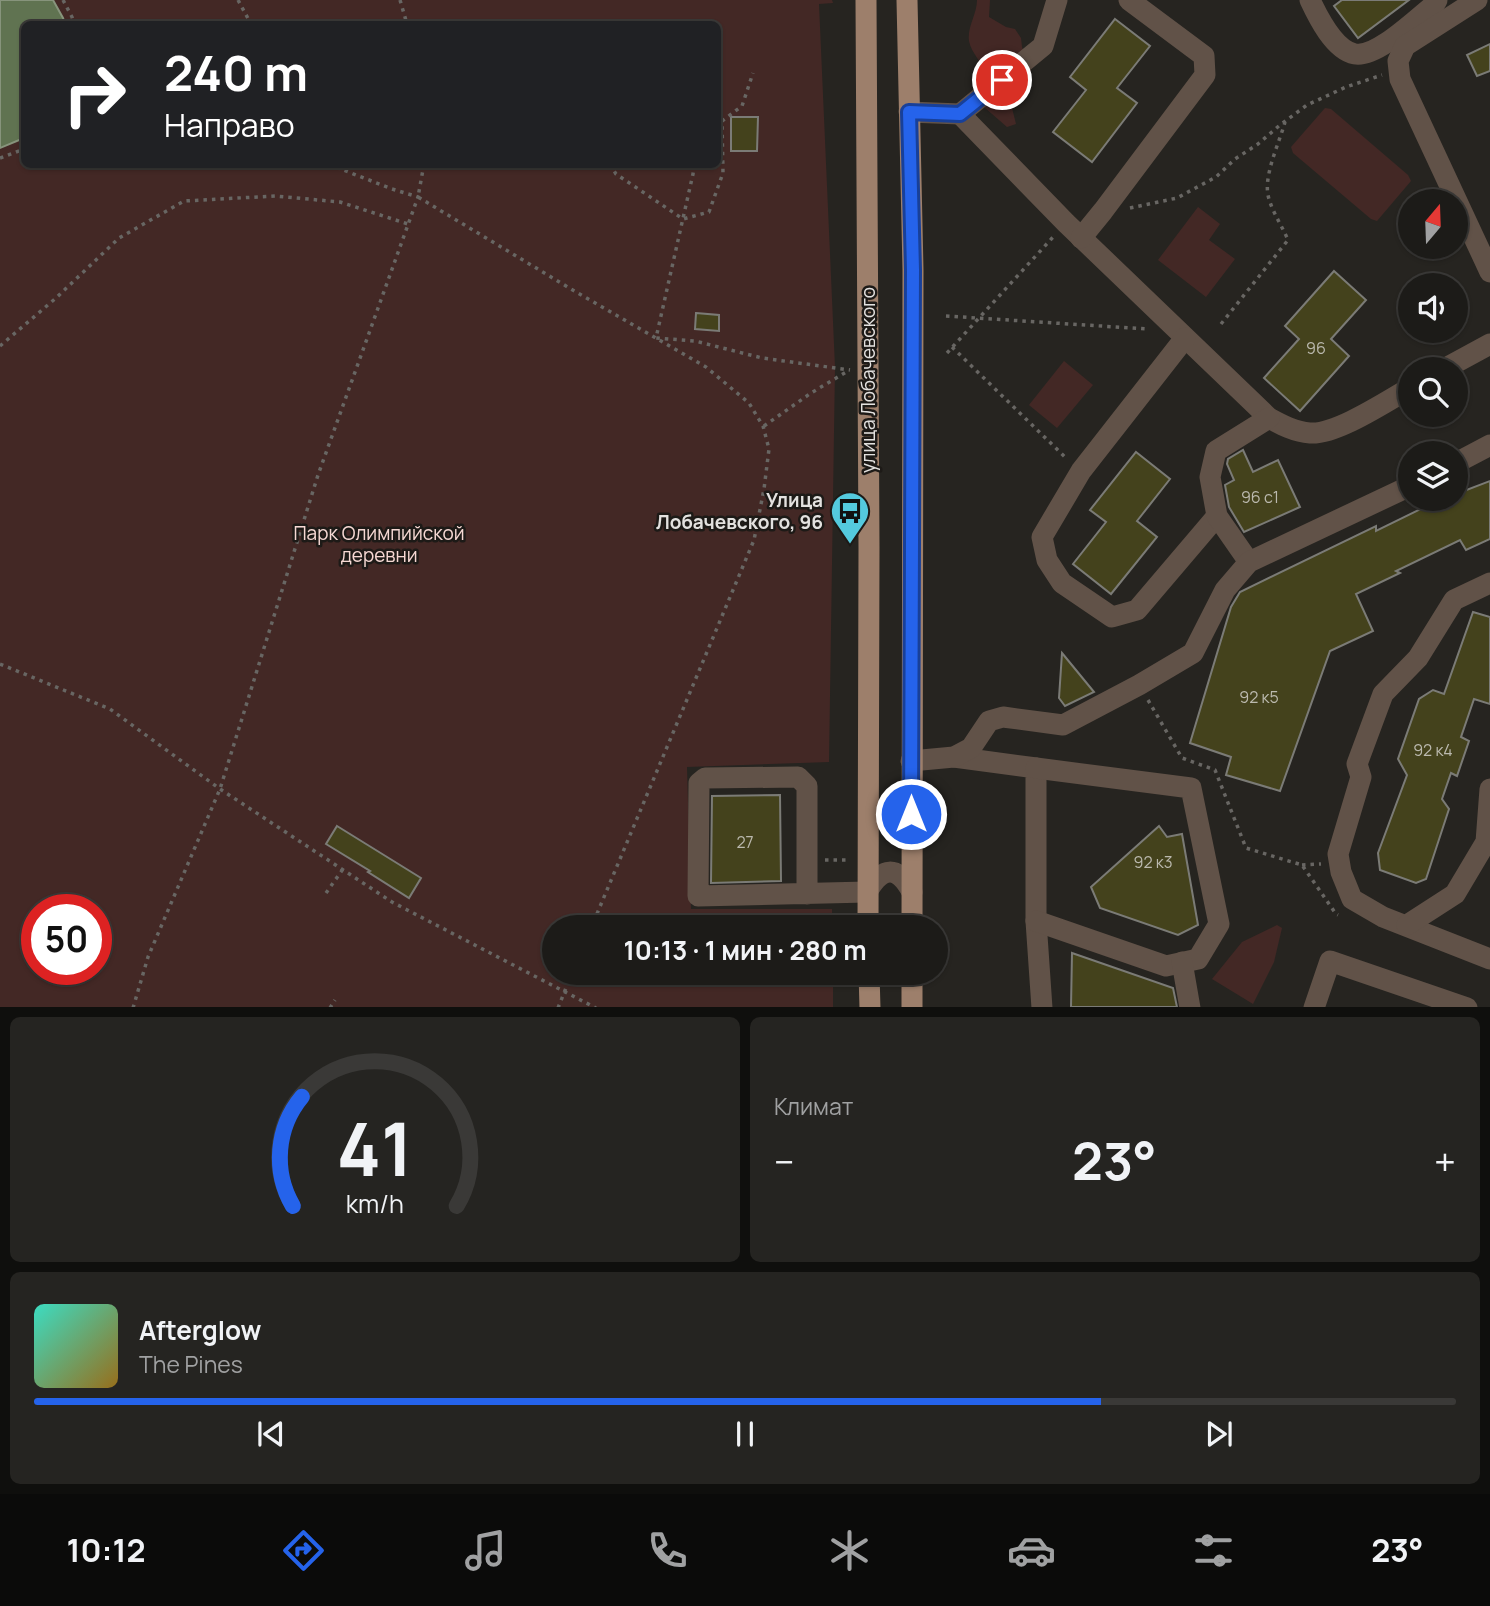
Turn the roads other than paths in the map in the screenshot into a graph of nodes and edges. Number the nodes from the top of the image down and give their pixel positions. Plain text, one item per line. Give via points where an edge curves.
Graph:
1 (866, 0) edge
2 (907, 0) edge
3 (1057, 0) edge
4 (1129, 0) edge
5 (1310, 0) edge
6 (1437, 0) edge
7 (1477, 0) edge
8 (909, 112) junction
9 (960, 114) junction
10 (1073, 230) junction
11 (1490, 272) edge
12 (1182, 335) junction
13 (1490, 344) edge
14 (1466, 357) edge
15 (1398, 395) edge
16 (1269, 418) junction
17 (1490, 445) edge
18 (1468, 457) edge
19 (1398, 492) edge
20 (1217, 516) junction
21 (1249, 562) junction
22 (1490, 583) edge
23 (954, 757) junction
24 (911, 761) junction
25 (1036, 768) junction
26 (1490, 789) edge
27 (867, 892) junction
28 (912, 892) junction
29 (807, 894) junction
30 (868, 915) edge
31 (912, 915) edge
32 (1037, 921) junction
33 (1407, 925) junction
34 (1490, 958) edge
35 (1182, 962) junction
36 (869, 985) edge
37 (912, 985) edge
38 (870, 1007) edge
39 (912, 1007) edge
40 (1042, 1007) edge
41 (1190, 1007) edge
42 (1314, 1007) edge
43 (1467, 1007) edge

1 - 27 main road, улица Лобачевского
2 - 8 main road
3 - 9 street via 1044,46
4 - 10 street via 1204,56 1205,75 1103,211
5 - 6 street via 1334,40 1356,55 1388,41
7 - 11 street via 1405,46 1398,61 1400,79
8 - 9 street
8 - 24 main road via 913,270
9 - 10 street
10 - 12 street
12 - 16 street
12 - 20 street via 1081,471 1041,537 1047,560 1062,583 1112,617 1137,610
13 - 14 street
15 - 16 street via 1337,428 1312,433
16 - 20 street via 1216,451 1210,477
17 - 18 street
19 - 21 street
20 - 21 street
21 - 23 street via 1225,590 1193,653 1063,725 1003,717 989,721 971,748
22 - 33 street via 1454,600 1418,658 1382,694 1357,764 1361,777 1338,854 1341,872 1352,899
23 - 24 street
23 - 25 street
24 - 28 main road
25 - 32 street
25 - 35 street via 1191,788 1219,924 1198,959
26 - 33 street via 1486,842 1455,894
27 - 28 street via 881,874 890,872 906,881
27 - 29 street
27 - 30 main road, улица Лобачевского
28 - 31 main road
29 - 29 street via 807,786 798,777 705,778 699,783 698,896
32 - 35 street via 1166,965
32 - 40 street
33 - 34 street
35 - 41 street
36 - 38 main road
37 - 39 main road
42 - 43 street via 1330,961

